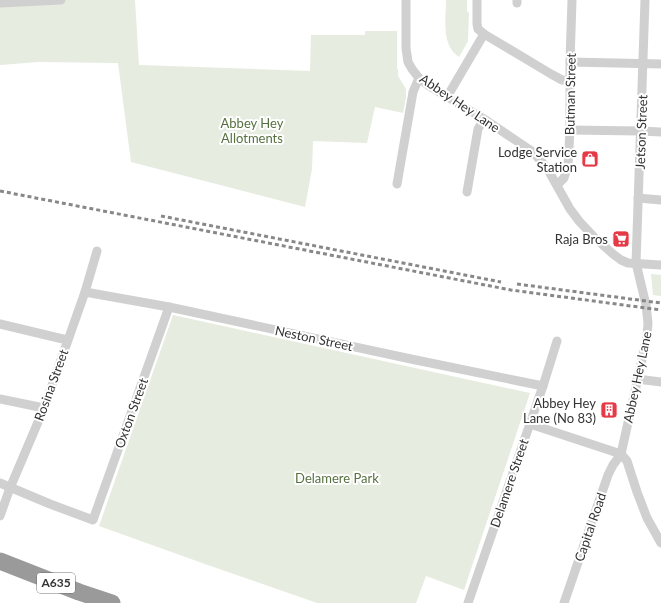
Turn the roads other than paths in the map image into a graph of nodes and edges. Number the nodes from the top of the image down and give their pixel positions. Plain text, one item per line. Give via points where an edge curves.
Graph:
1 (61, 0) edge
2 (406, 0) edge
3 (477, 0) edge
4 (572, 0) edge
5 (645, 0) edge
6 (0, 3) edge
7 (484, 34) junction
8 (570, 62) junction
9 (644, 63) junction
10 (661, 64) edge
11 (419, 78) junction
12 (570, 81) junction
13 (447, 97) junction
14 (484, 119) junction
15 (570, 130) junction
16 (640, 131) junction
17 (661, 132) edge
18 (397, 184) dead end
19 (557, 185) junction
20 (466, 192) dead end
21 (638, 198) junction
22 (661, 200) edge
23 (97, 251) dead end
24 (636, 263) junction
25 (661, 265) edge
26 (85, 292) junction
27 (170, 307) junction
28 (0, 324) edge
29 (67, 340) junction
30 (556, 341) dead end
31 (637, 379) junction
32 (661, 382) edge
33 (543, 386) junction
34 (0, 398) edge
35 (44, 408) junction
36 (530, 424) junction
37 (621, 454) junction
38 (0, 483) edge
39 (10, 488) junction
40 (0, 516) edge
41 (660, 539) edge
42 (0, 561) edge
43 (112, 603) edge
44 (468, 603) edge
45 (564, 603) edge

1 - 6 street
2 - 11 street, Abbey Hey Lane via 408,62
3 - 7 street via 477,24
4 - 8 street, Butman Street
5 - 9 street, Jetson Street
7 - 12 street via 551,74
7 - 13 street
8 - 9 street
8 - 12 street, Butman Street
9 - 10 street
9 - 16 street, Jetson Street
11 - 13 street, Abbey Hey Lane
11 - 18 street via 413,92
12 - 15 street, Butman Street
13 - 14 street, Abbey Hey Lane
14 - 19 street, Abbey Hey Lane via 533,152
14 - 20 street via 478,129
15 - 16 street
15 - 19 street, Butman Street via 568,165 564,178
16 - 17 street
16 - 21 street, Jetson Street
19 - 24 street, Abbey Hey Lane via 570,209 597,240 621,260
21 - 22 street
21 - 24 street, Jetson Street
23 - 26 street, Rosina Street
24 - 25 street
24 - 31 street, Abbey Hey Lane via 648,323
26 - 27 street, Neston Street
26 - 29 street, Rosina Street
27 - 33 street, Neston Street
27 - 39 street, Oxton Street via 93,520
28 - 29 street
29 - 35 street, Rosina Street
30 - 33 street, Delamere Street
31 - 32 street
31 - 37 street, Abbey Hey Lane
33 - 36 street, Delamere Street
34 - 35 street
35 - 39 street, Rosina Street
36 - 37 street
36 - 44 street, Delamere Street
37 - 41 street via 627,461 647,518
37 - 45 street, Capital Road via 608,475
38 - 39 street
39 - 40 street, Rosina Street
42 - 43 highway, A635 via 78,595

